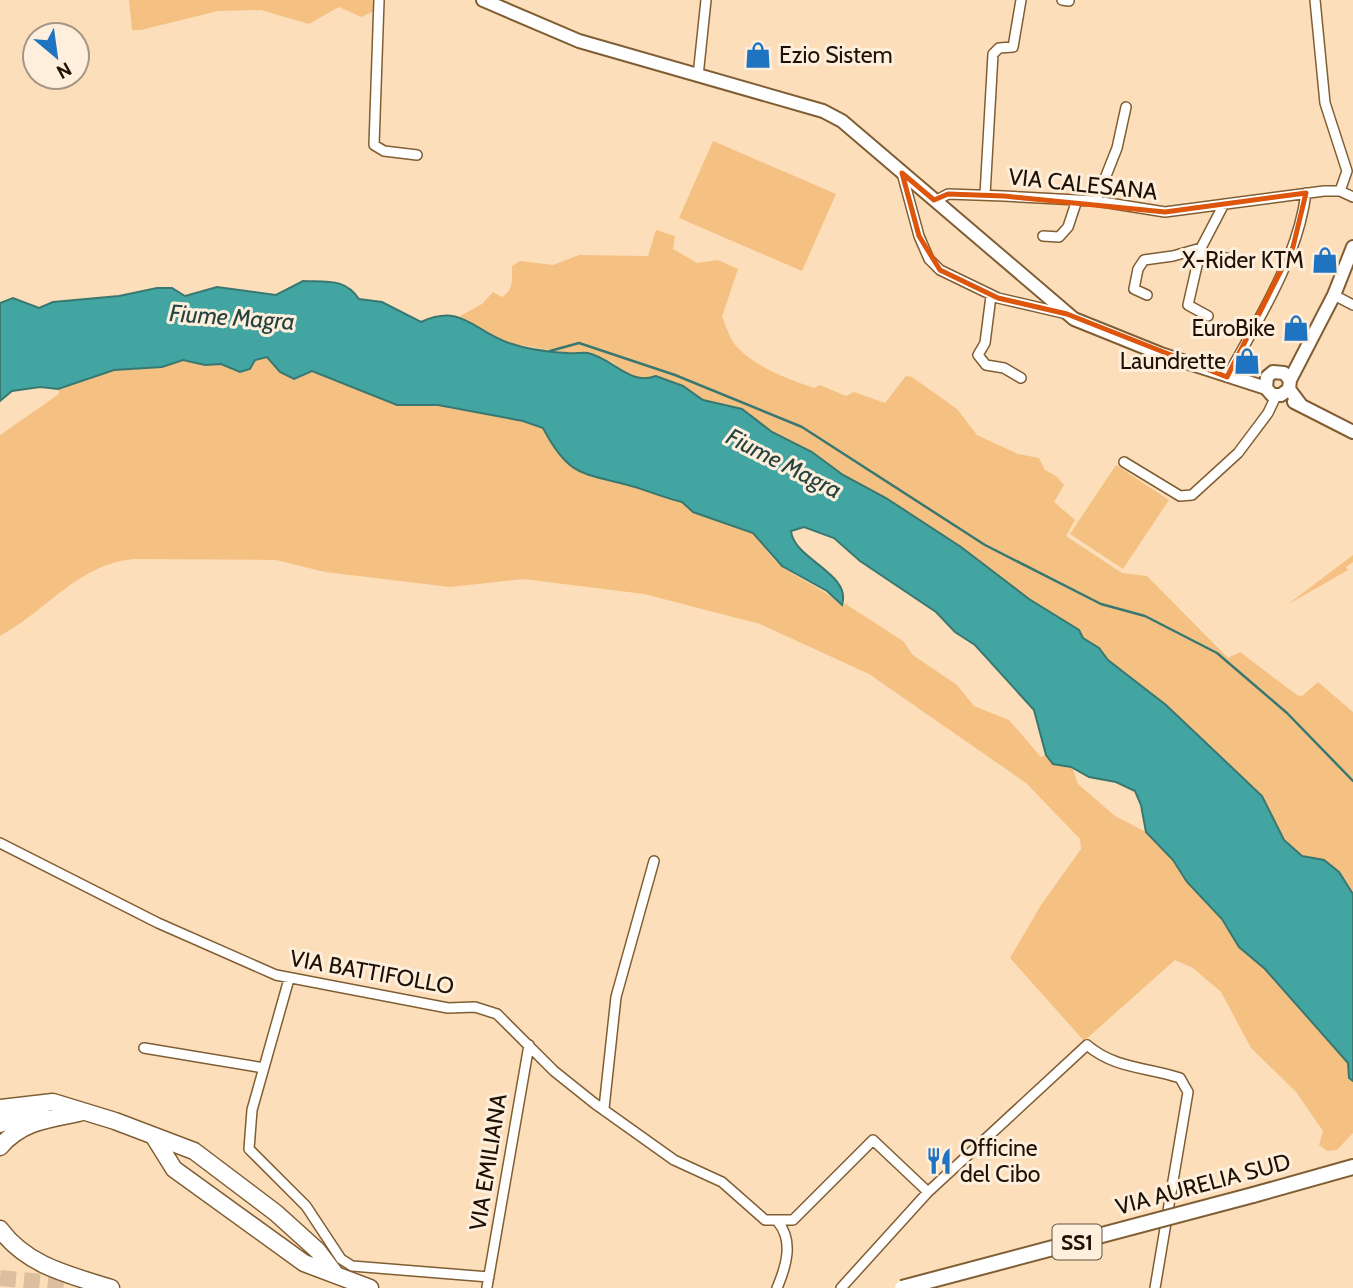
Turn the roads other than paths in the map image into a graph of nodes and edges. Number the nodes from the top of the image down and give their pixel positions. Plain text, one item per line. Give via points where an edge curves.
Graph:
1 (379, 0) edge
2 (483, 0) edge
3 (706, 0) edge
4 (1021, 0) edge
5 (1062, 0) edge
6 (1315, 0) edge
7 (1069, 1) edge
8 (698, 76) junction
9 (1126, 107) dead end
10 (417, 155) dead end
11 (902, 173) junction
12 (1340, 191) junction
13 (1306, 193) junction
14 (985, 195) junction
15 (1353, 197) edge
16 (1077, 200) junction
17 (934, 201) junction
18 (1096, 201) junction
19 (1224, 204) junction
20 (1043, 236) dead end
21 (1200, 250) junction
22 (1352, 253) edge
23 (1239, 261) dead end
24 (1147, 295) dead end
25 (1334, 295) junction
26 (991, 296) junction
27 (1353, 305) edge
28 (1067, 314) junction
29 (1208, 316) dead end
30 (1227, 377) junction
31 (1021, 378) dead end
32 (1279, 385) junction
33 (1353, 432) edge
34 (1124, 462) dead end
35 (0, 843) edge
36 (654, 861) dead end
37 (289, 979) junction
38 (529, 1045) junction
39 (144, 1048) dead end
40 (264, 1068) junction
41 (0, 1108) edge
42 (604, 1108) junction
43 (82, 1112) junction
44 (0, 1124) edge
45 (154, 1137) junction
46 (0, 1147) edge
47 (1353, 1167) edge
48 (928, 1192) junction
49 (778, 1222) junction
50 (0, 1229) edge
51 (336, 1275) junction
52 (488, 1282) edge
53 (65, 1284) dead end
54 (104, 1288) edge
55 (111, 1288) edge
56 (370, 1288) edge
57 (776, 1288) edge
58 (841, 1288) edge
59 (902, 1288) edge
60 (1154, 1288) edge

1 - 10 street via 374,145
2 - 8 main road via 579,41
3 - 8 street
4 - 14 street via 1013,47 999,48 993,54
5 - 7 street
6 - 12 street via 1325,103 1347,171
8 - 11 main road via 823,111 842,121
9 - 18 street via 1117,148
11 - 17 main road
11 - 26 street via 929,259 940,270
12 - 13 street, VIA CALESANA
12 - 15 street, VIA CALESANA
13 - 19 street, VIA CALESANA
13 - 30 street via 1293,247
14 - 16 street, VIA CALESANA
14 - 17 street, VIA CALESANA via 948,194
16 - 18 street, VIA CALESANA
16 - 20 street via 1068,227 1059,237
17 - 28 main road
18 - 19 street, VIA CALESANA via 1165,212
19 - 21 street
21 - 23 street
21 - 24 street via 1144,260 1134,289
21 - 29 street via 1188,305
22 - 25 main road
25 - 27 street
25 - 32 main road via 1300,359
26 - 28 street
26 - 31 street via 985,343 978,355 986,365
28 - 30 main road
30 - 32 main road
32 - 33 main road via 1301,405
32 - 34 street via 1268,413 1238,453 1192,495 1180,496
35 - 37 street, VIA BATTIFOLLO via 158,923
36 - 42 street via 616,997
37 - 38 street, VIA BATTIFOLLO via 448,1008 475,1007 497,1014
37 - 40 street
38 - 42 street, VIA BATTIFOLLO
38 - 52 street, VIA EMILIANA
39 - 40 street
40 - 52 street via 252,1110 250,1149 306,1206 341,1259 364,1269
41 - 43 highway via 53,1102
42 - 49 street, VIA BATTIFOLLO via 674,1160 722,1182 765,1220
43 - 44 highway via 39,1110
43 - 45 highway
43 - 46 highway via 30,1123
45 - 51 highway via 194,1151 276,1213 318,1251
45 - 51 highway via 174,1169 304,1264
47 - 59 main road, VIA AURELIA SUD / SS1, bridge
48 - 49 street via 873,1140 793,1220
48 - 58 street
48 - 60 street via 1087,1045 1101,1057 1126,1067 1180,1078 1188,1093 1184,1130
49 - 57 street via 789,1243
50 - 55 highway via 13,1245 39,1263
51 - 56 highway
53 - 54 highway

